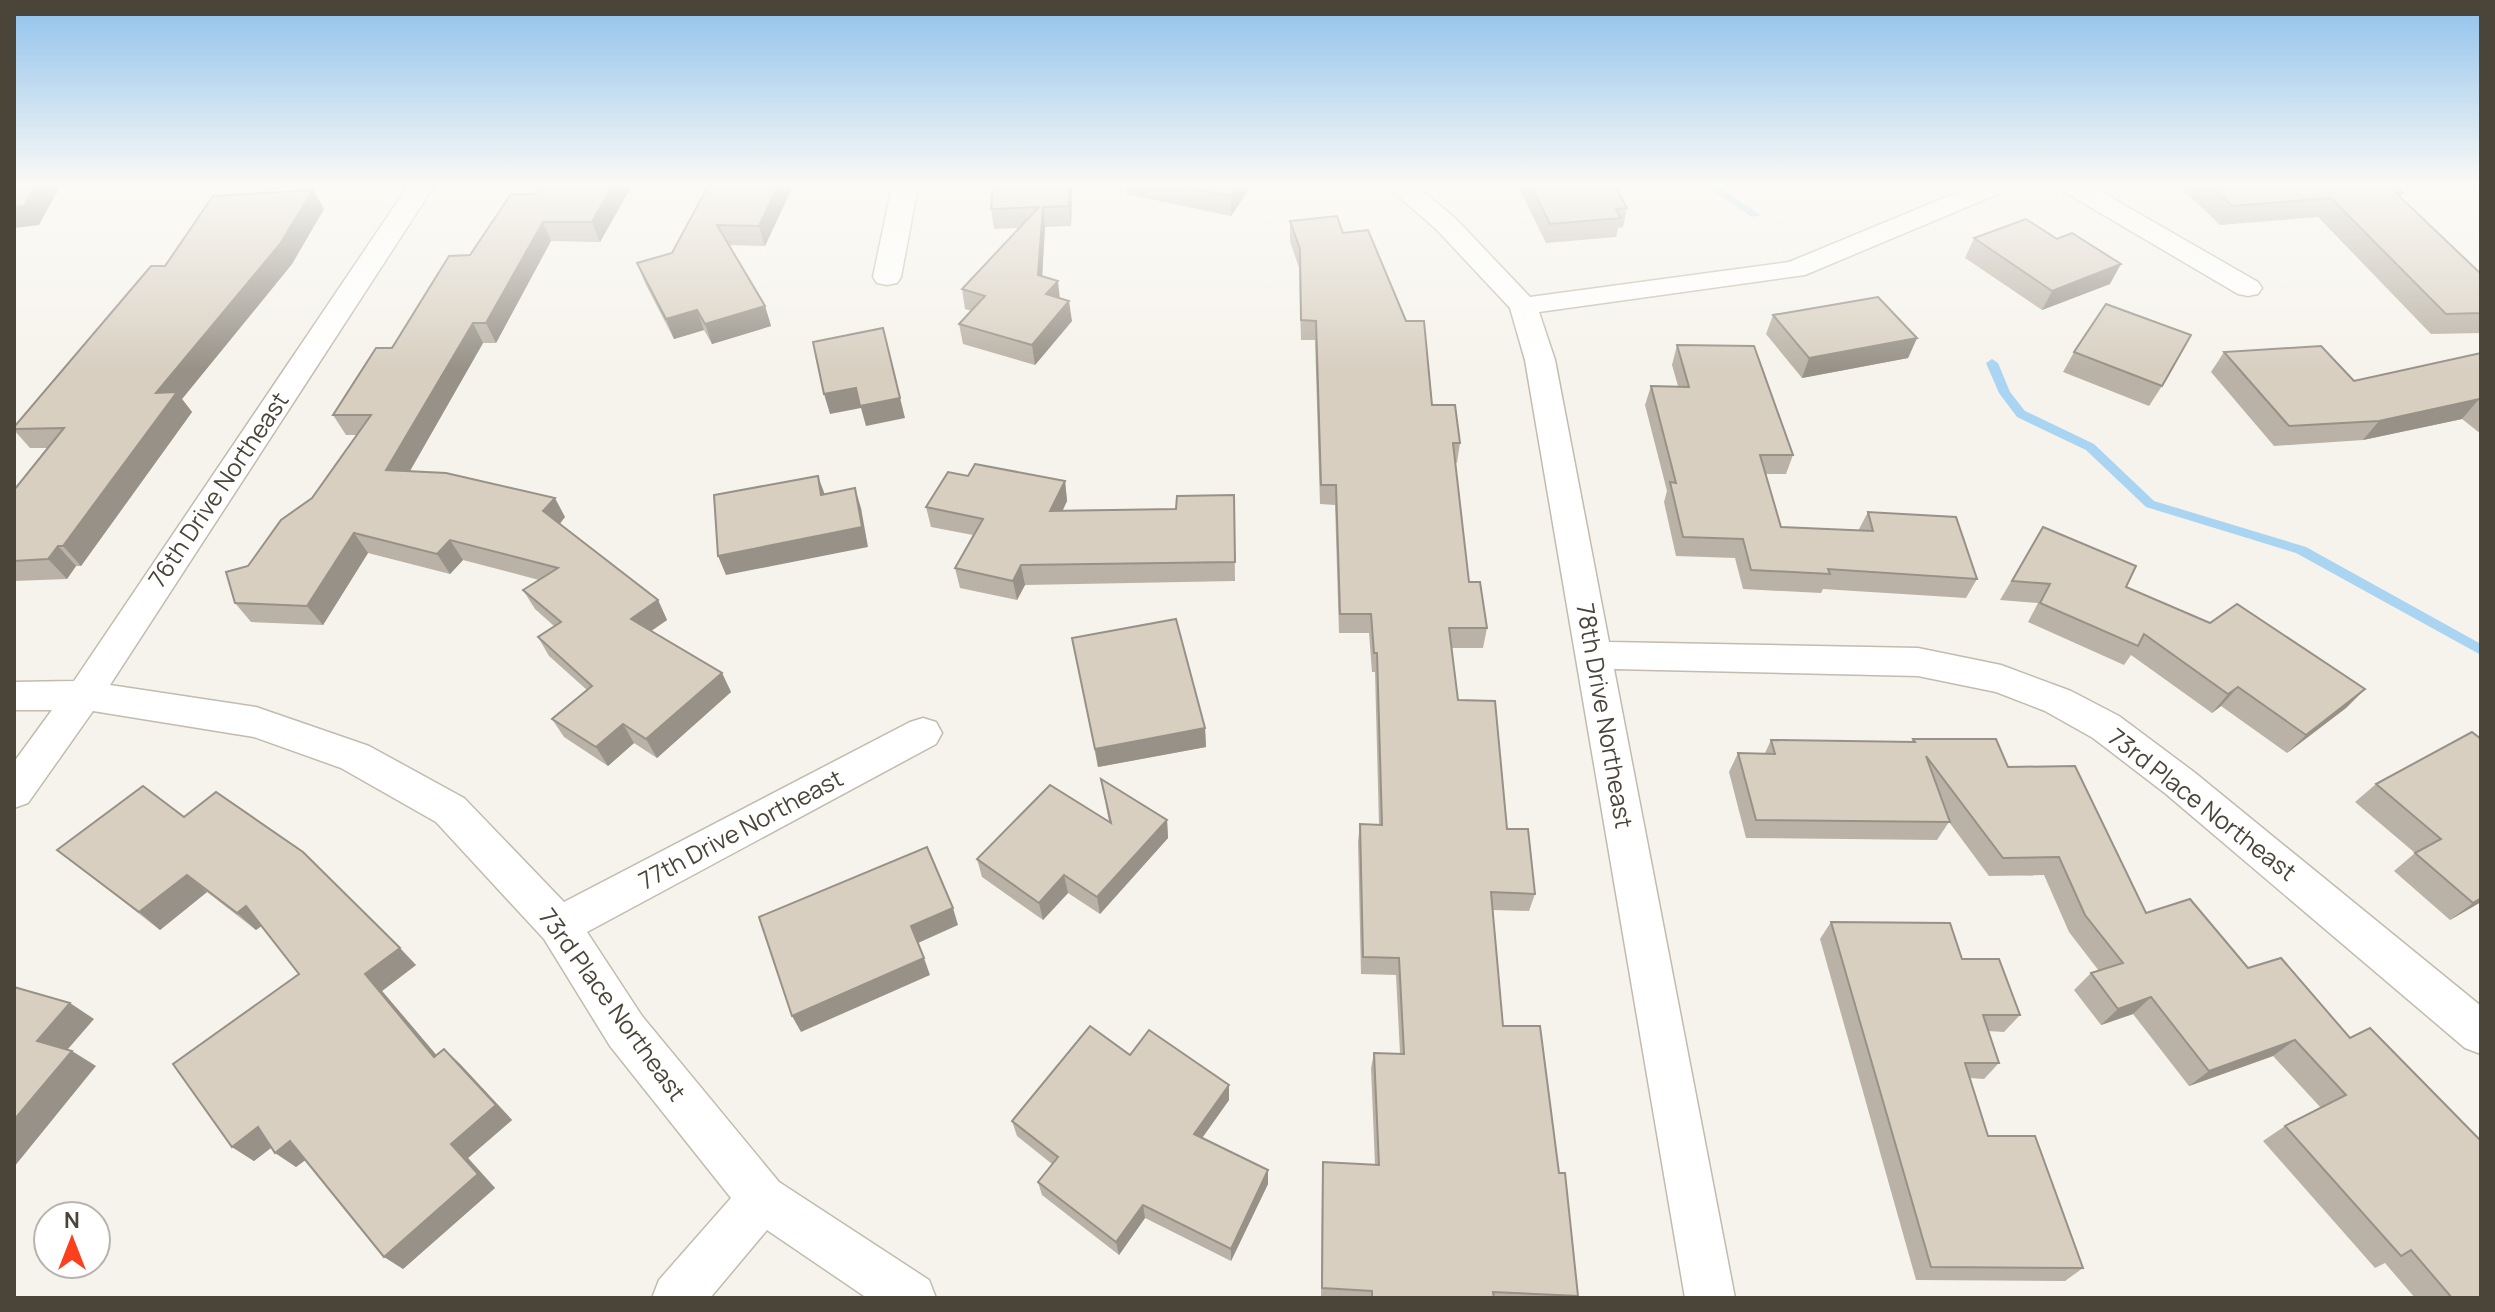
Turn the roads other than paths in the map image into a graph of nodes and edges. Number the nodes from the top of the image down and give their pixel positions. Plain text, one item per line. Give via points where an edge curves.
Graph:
1 (380, 247) edge
2 (893, 247) edge
3 (1468, 247) edge
4 (1848, 247) edge
5 (2178, 247) edge
6 (887, 277) dead end
7 (2248, 288) dead end
8 (1523, 306) junction
9 (1593, 655) junction
10 (84, 695) junction
11 (14, 696) edge
12 (923, 733) dead end
13 (14, 792) edge
14 (559, 926) junction
15 (2481, 1033) edge
16 (762, 1199) junction
17 (677, 1298) edge
18 (911, 1298) edge
19 (1710, 1298) edge

1 - 10 street, 76th Drive Northeast
2 - 6 street
3 - 8 street, 78th Drive Northeast
4 - 8 street via 1795,269
5 - 7 street
8 - 9 street, 78th Drive Northeast via 1540,360
9 - 15 street, 73rd Place Northeast via 1918,662 2001,679 2058,701 2106,727 2180,783
9 - 19 street, 78th Drive Northeast
10 - 11 street, 73rd Place Northeast
10 - 13 street, 76th Drive Northeast
10 - 14 street, 73rd Place Northeast via 256,722 355,757 450,810
12 - 14 street, 77th Drive Northeast
14 - 16 street, 73rd Place Northeast via 626,1031
16 - 17 street
16 - 18 street, 73rd Place Northeast

